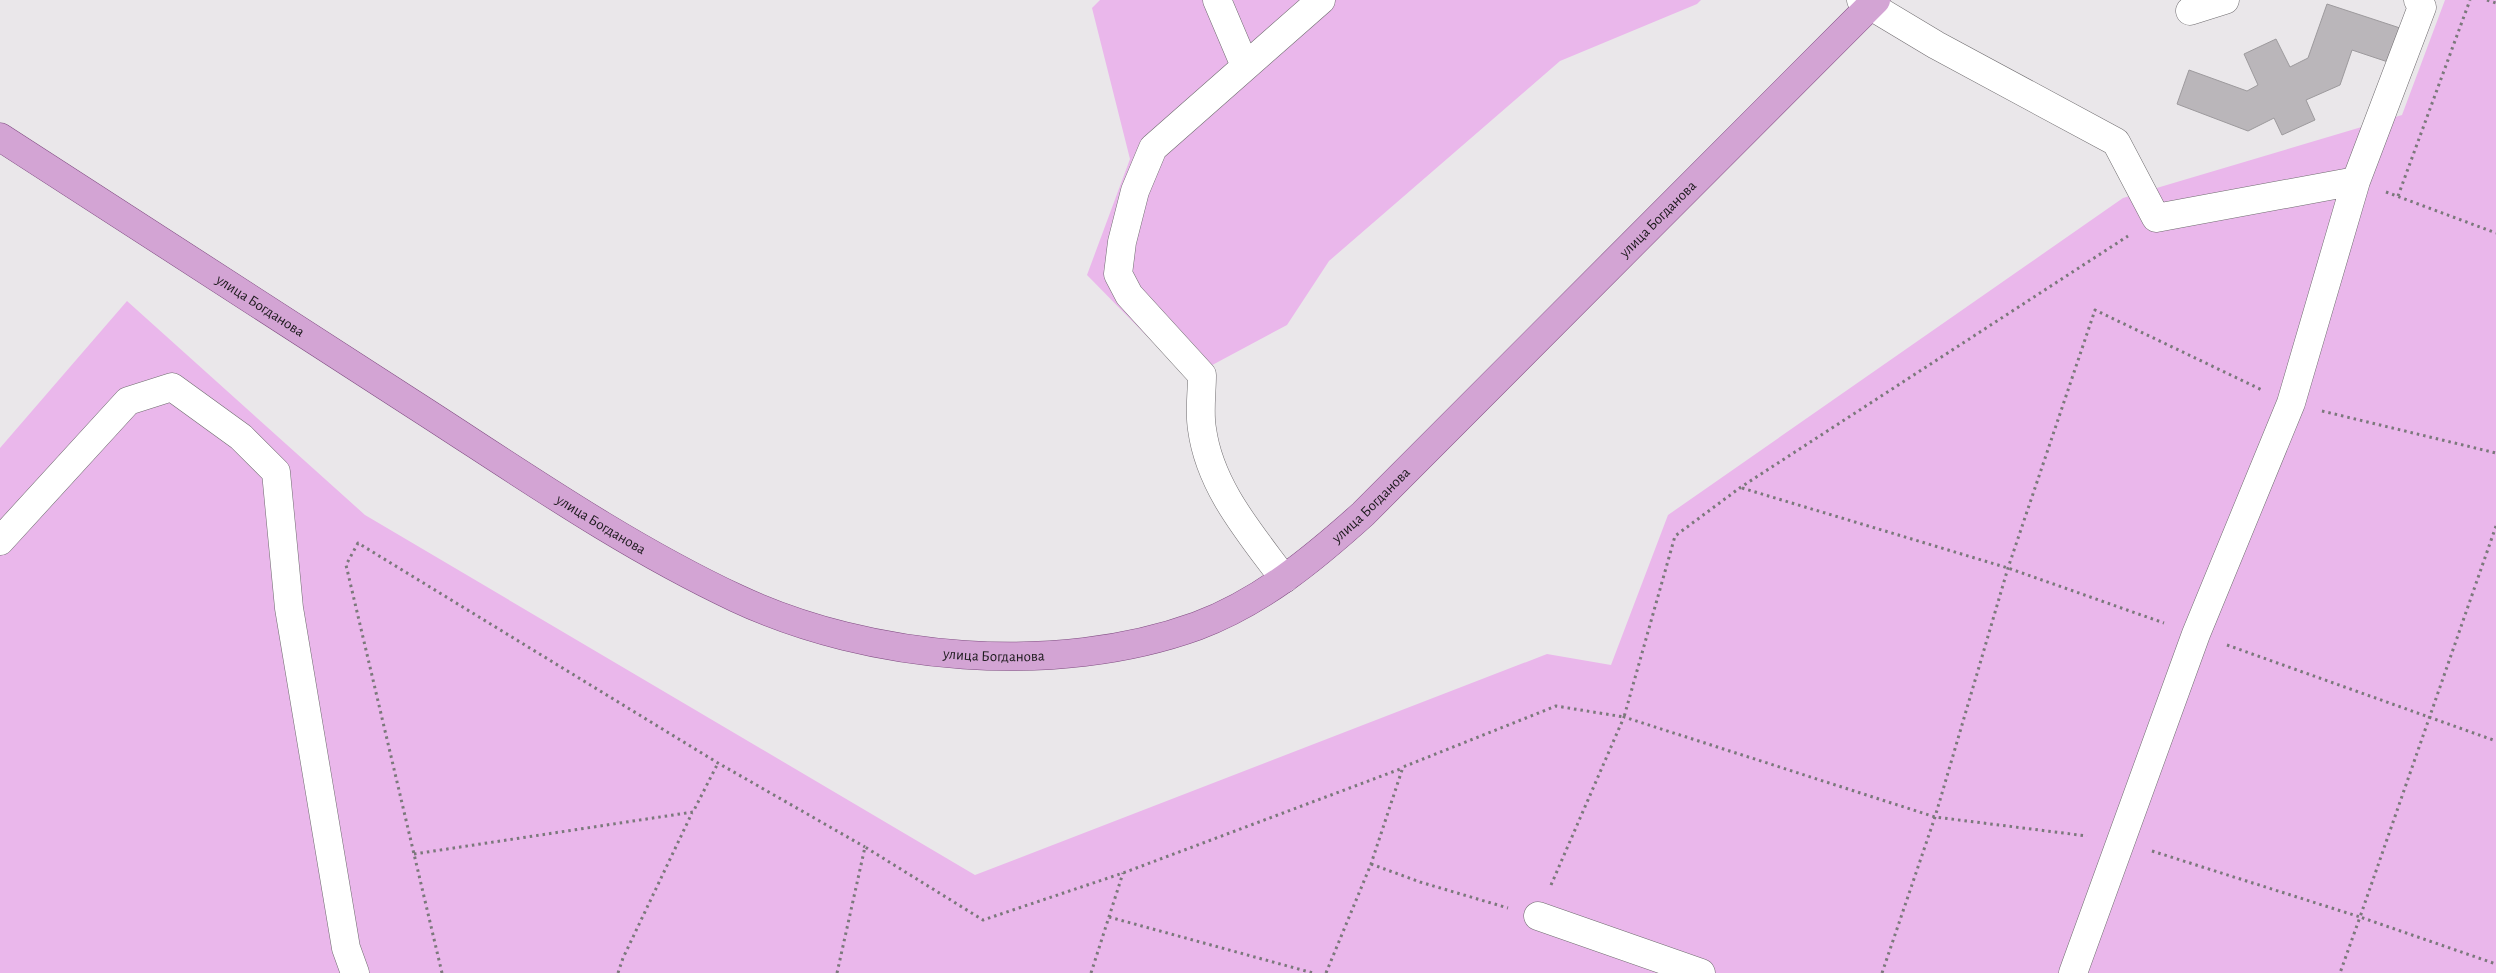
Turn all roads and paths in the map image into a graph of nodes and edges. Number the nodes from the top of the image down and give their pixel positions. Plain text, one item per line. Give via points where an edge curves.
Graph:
1 (1217, 0) edge
2 (1321, 0) edge
3 (2225, 0) edge
4 (2418, 0) edge
5 (2470, 0) edge
6 (2487, 0) edge
7 (1869, 2) edge
8 (2496, 3) edge
9 (2190, 11) dead end
10 (1245, 66) junction
11 (0, 138) edge
12 (2356, 181) junction
13 (2398, 196) junction
14 (2156, 218) junction
15 (2496, 232) edge
16 (2290, 403) junction
17 (2496, 453) edge
18 (1741, 487) junction
19 (2496, 526) edge
20 (0, 541) edge
21 (2008, 568) junction
22 (1284, 579) junction
23 (2196, 634) junction
24 (1624, 717) junction
25 (2430, 718) junction
26 (2496, 741) edge
27 (718, 763) junction
28 (1403, 767) junction
29 (693, 812) junction
30 (1935, 817) junction
31 (2119, 840) junction
32 (865, 847) junction
33 (414, 854) junction
34 (1371, 864) junction
35 (1123, 873) junction
36 (1538, 916) junction
37 (1109, 917) junction
38 (2360, 917) junction
39 (2496, 964) edge
40 (355, 973) edge
41 (442, 973) edge
42 (618, 973) edge
43 (837, 973) edge
44 (1092, 973) edge
45 (1313, 973) edge
46 (1326, 973) edge
47 (1701, 973) edge
48 (1882, 973) edge
49 (2073, 973) edge
50 (2340, 973) edge

1 - 10 lane
2 - 10 lane
3 - 9 lane
4 - 12 lane via 2422,7
5 - 13 path
6 - 8 path
7 - 14 lane via 2116,142
7 - 22 main road, улица Богданова via 1362,514 1322,552
10 - 22 lane via 1153,148 1135,191 1122,242 1118,274 1129,295 1202,376 1202,429 1216,482
11 - 22 main road, улица Богданова via 662,560 738,599 799,622 874,642 950,654 1013,657 1091,652 1150,640 1198,625 1244,604
12 - 13 path
12 - 14 lane
12 - 16 lane
13 - 15 path
14 - 18 path
16 - 17 path
16 - 21 path via 2095,310
16 - 23 lane
18 - 21 path
18 - 24 path via 1675,536
19 - 25 path
20 - 40 lane via 128,401 172,387 241,437 276,472 289,608 346,948
21 - 23 path
21 - 30 path
23 - 25 path
23 - 31 lane
24 - 28 path via 1556,706
24 - 30 path
24 - 36 path
25 - 26 path
25 - 38 path
27 - 29 path
27 - 32 path
27 - 33 path via 358,542 346,565
28 - 34 path
28 - 35 path
29 - 33 path
29 - 42 path
30 - 31 path
30 - 48 path
31 - 38 path
31 - 49 lane
32 - 35 path via 983,920
32 - 43 path
33 - 41 path
34 - 36 path via 1420,882
34 - 46 path
35 - 37 path
36 - 47 lane
37 - 44 path
37 - 45 path
38 - 39 path
38 - 50 path

